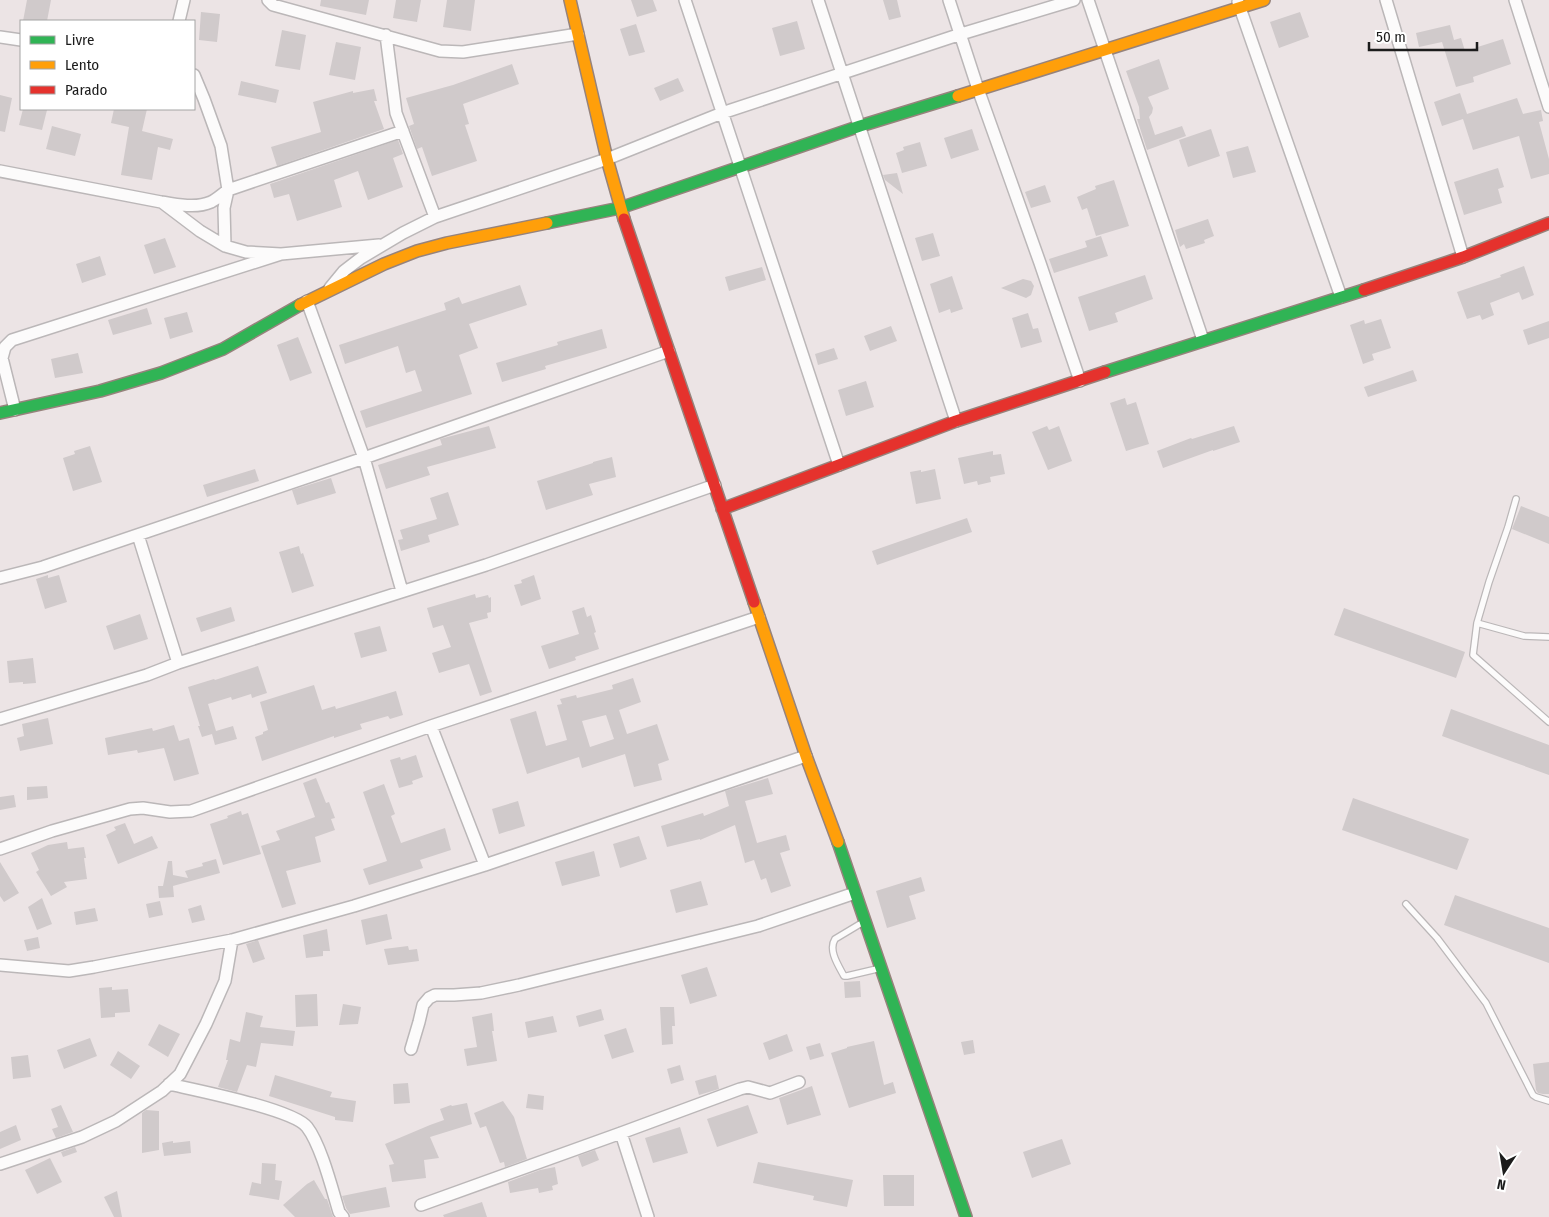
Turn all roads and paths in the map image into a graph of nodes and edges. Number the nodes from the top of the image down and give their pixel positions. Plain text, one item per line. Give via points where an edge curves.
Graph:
1 (184, 0) edge
2 (268, 0) edge
3 (570, 0) edge
4 (685, 0) edge
5 (818, 0) edge
6 (949, 0) edge
7 (1074, 0) edge
8 (1088, 0) edge
9 (1264, 0) edge
10 (1386, 0) edge
11 (1515, 0) edge
12 (1239, 4) edge
13 (179, 20) edge
14 (578, 34) junction
15 (961, 34) junction
16 (386, 35) junction
17 (0, 37) edge
18 (20, 40) edge
19 (1104, 49) junction
20 (843, 72) junction
21 (195, 77) edge
22 (978, 89) junction
23 (1549, 107) edge
24 (722, 114) junction
25 (860, 126) junction
26 (403, 131) junction
27 (607, 159) junction
28 (740, 168) junction
29 (0, 171) edge
30 (228, 190) junction
31 (162, 202) junction
32 (620, 208) junction
33 (435, 217) junction
34 (1549, 223) edge
35 (382, 245) junction
36 (225, 246) junction
37 (281, 254) junction
38 (1463, 257) junction
39 (327, 291) junction
40 (1342, 297) junction
41 (306, 301) junction
42 (1203, 340) junction
43 (668, 351) junction
44 (1080, 381) junction
45 (15, 410) junction
46 (0, 413) edge
47 (956, 421) junction
48 (364, 458) junction
49 (839, 465) junction
50 (715, 485) junction
51 (1516, 499) dead end
52 (722, 509) junction
53 (138, 534) junction
54 (0, 578) edge
55 (402, 592) junction
56 (759, 617) junction
57 (1477, 623) junction
58 (1549, 637) edge
59 (178, 663) junction
60 (0, 718) edge
61 (1549, 722) edge
62 (432, 726) junction
63 (806, 756) junction
64 (0, 849) edge
65 (485, 865) junction
66 (855, 893) junction
67 (1406, 904) dead end
68 (864, 921) junction
69 (232, 940) junction
70 (0, 965) edge
71 (881, 968) junction
72 (411, 1049) dead end
73 (799, 1082) dead end
74 (169, 1084) junction
75 (1549, 1101) edge
76 (621, 1134) junction
77 (0, 1164) edge
78 (421, 1205) dead end
79 (343, 1217) edge
80 (648, 1217) edge
81 (966, 1217) edge

1 - 13 street
2 - 16 street via 273,5
3 - 14 street
4 - 24 street
5 - 20 street
6 - 15 street
7 - 15 street
8 - 19 street
9 - 12 street
10 - 38 street
11 - 23 street
12 - 19 street
12 - 40 street
14 - 16 street via 463,52 440,51
14 - 27 street
15 - 20 street
15 - 22 street
16 - 26 street via 396,114
17 - 18 street
19 - 22 street
19 - 42 street
20 - 24 street
20 - 25 street
21 - 30 street via 221,146
22 - 25 street
22 - 44 street
24 - 27 street
24 - 28 street
25 - 28 street
25 - 47 street
26 - 30 street
26 - 33 street
27 - 32 street
27 - 33 street
28 - 32 street
28 - 49 street
29 - 31 street
30 - 31 street via 211,202 200,205
30 - 36 street via 224,208
31 - 36 street
32 - 39 street via 417,251
32 - 43 street
33 - 35 street
34 - 38 street
35 - 37 street
35 - 39 street via 344,271
36 - 37 street via 246,252
37 - 45 street via 12,340 5,347 2,358
38 - 40 street
39 - 41 street
40 - 42 street
41 - 45 street via 223,349 161,373
41 - 48 street
42 - 44 street
43 - 48 street
43 - 50 street
44 - 47 street
45 - 46 street
47 - 49 street
48 - 53 street
48 - 55 street
49 - 52 street
50 - 52 street
50 - 55 street
51 - 57 lane
52 - 56 street
53 - 54 street
53 - 59 street
55 - 59 street
56 - 62 street
56 - 63 street
57 - 58 lane via 1524,636
57 - 61 lane via 1473,654
59 - 60 street
62 - 64 street via 191,811 130,809
62 - 65 street
63 - 65 street
63 - 66 street
65 - 69 street
66 - 68 street
66 - 72 street via 758,926 519,985 481,993 435,995 422,1004
67 - 75 lane via 1438,938 1486,1003 1533,1095
68 - 71 street
68 - 71 lane via 835,939 832,950 844,976
69 - 70 street via 69,971
69 - 74 street via 225,981 180,1074
71 - 81 street
73 - 76 street via 770,1093 748,1087 740,1089
74 - 77 street via 162,1092 116,1121 82,1137
74 - 79 street via 250,1103 300,1120 317,1146
76 - 78 street
76 - 80 street

